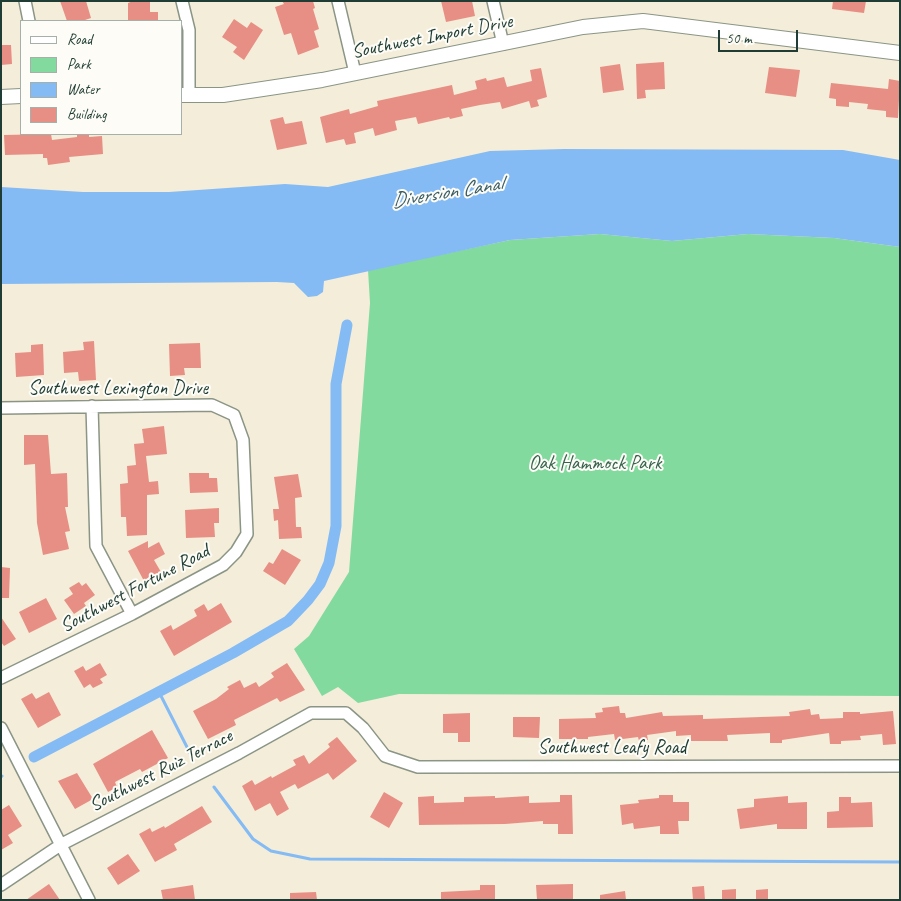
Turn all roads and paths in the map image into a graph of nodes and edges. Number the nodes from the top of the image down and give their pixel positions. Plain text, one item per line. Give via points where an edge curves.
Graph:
1 (25, 1) edge
2 (182, 1) edge
3 (338, 1) edge
4 (493, 1) edge
5 (29, 20) edge
6 (503, 44) junction
7 (900, 52) edge
8 (355, 73) junction
9 (185, 95) edge
10 (1, 96) edge
11 (20, 96) edge
12 (92, 406) junction
13 (1, 408) edge
14 (234, 415) joint
15 (132, 614) junction
16 (1, 678) edge
17 (346, 712) joint
18 (1, 728) edge
19 (900, 766) edge
20 (62, 844) junction
21 (1, 885) edge
22 (89, 900) edge

1 - 5 street
2 - 9 street via 189,30
3 - 8 street
4 - 6 street
6 - 7 street, Southwest Import Drive via 583,27 643,21
6 - 8 street, Southwest Import Drive
8 - 9 street, Southwest Import Drive via 255,91
10 - 11 street
12 - 13 street, Southwest Lexington Drive
12 - 14 street, Southwest Lexington Drive via 212,406
12 - 15 street via 96,546
14 - 15 street, Southwest Fortune Road via 244,440 247,534 223,565
15 - 16 street, Southwest Fortune Road
17 - 19 street, Southwest Leafy Road via 385,756 418,767
17 - 20 street, Southwest Ruiz Terrace via 311,713
18 - 20 street
20 - 21 street, Southwest Ruiz Terrace
20 - 22 street

